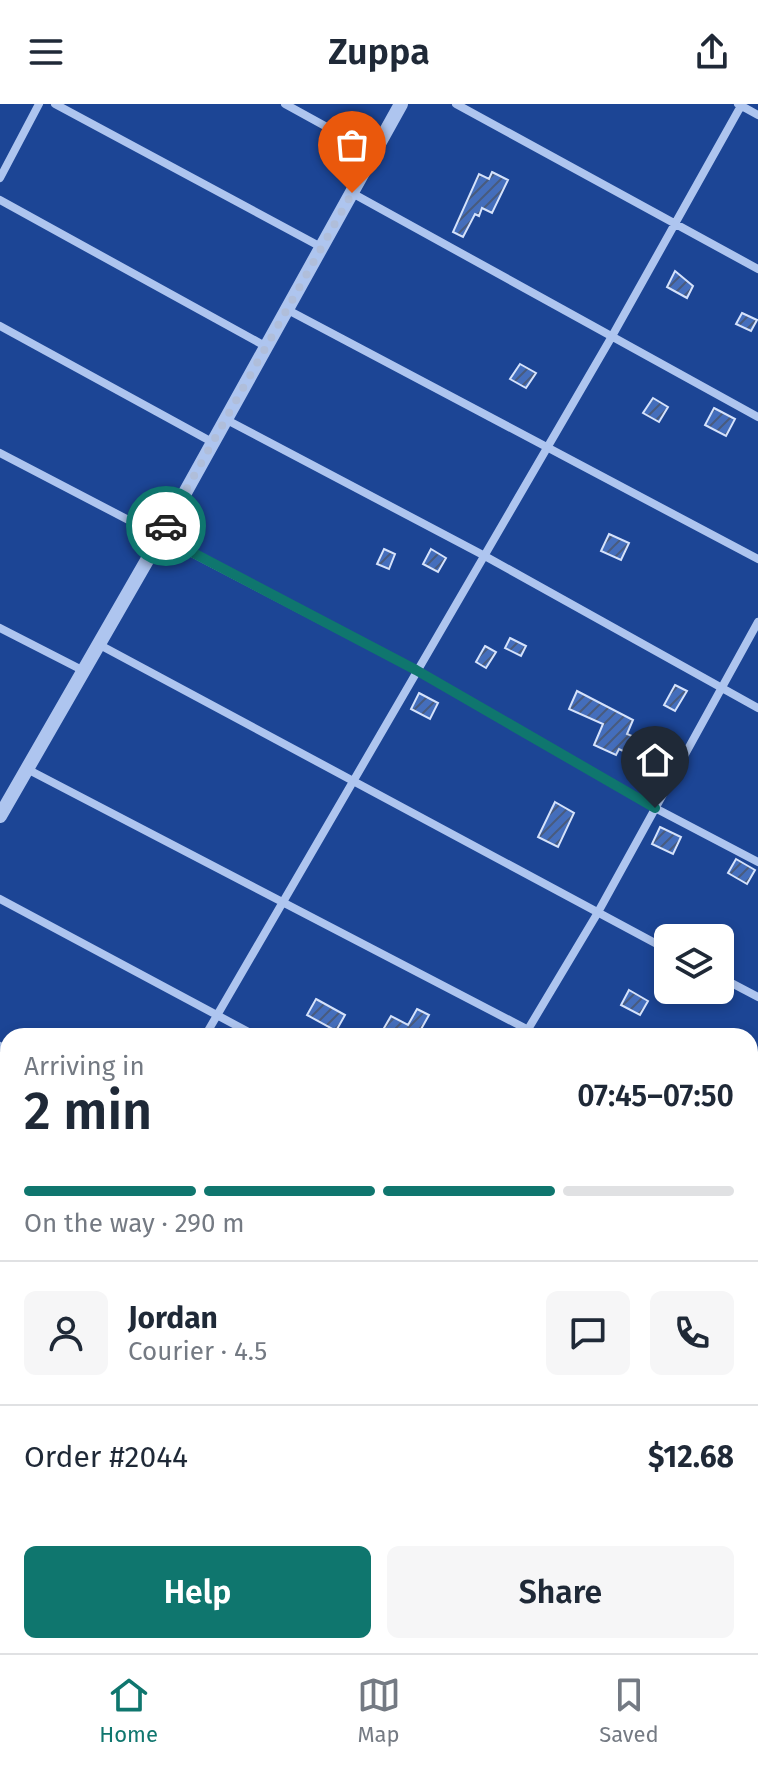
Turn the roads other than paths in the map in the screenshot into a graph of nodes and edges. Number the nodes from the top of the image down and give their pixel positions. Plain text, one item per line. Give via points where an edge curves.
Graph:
1 (39, 104) edge
2 (55, 104) edge
3 (285, 104) edge
4 (401, 104) edge
5 (456, 104) edge
6 (740, 105) edge
7 (758, 115) edge
8 (374, 153) junction
9 (0, 178) edge
10 (352, 193) junction
11 (0, 200) edge
12 (676, 225) junction
13 (321, 247) junction
14 (758, 269) edge
15 (286, 309) junction
16 (0, 326) edge
17 (611, 338) junction
18 (265, 346) junction
19 (758, 417) edge
20 (224, 418) junction
21 (212, 442) junction
22 (546, 446) junction
23 (0, 453) edge
24 (161, 536) junction
25 (483, 555) junction
26 (758, 559) edge
27 (758, 622) edge
28 (0, 628) edge
29 (98, 644) junction
30 (82, 670) junction
31 (416, 670) junction
32 (720, 688) junction
33 (758, 708) edge
34 (27, 769) junction
35 (351, 783) junction
36 (655, 808) junction
37 (0, 816) edge
38 (758, 862) edge
39 (0, 899) edge
40 (281, 904) junction
41 (597, 914) junction
42 (654, 943) edge
43 (734, 984) edge
44 (758, 997) edge
45 (216, 1015) junction
46 (209, 1028) edge
47 (241, 1028) edge
48 (517, 1028) edge
49 (529, 1028) edge

1 - 9 street
2 - 13 street
3 - 8 street
4 - 8 street
5 - 12 street
6 - 7 street
6 - 12 street
8 - 10 street
10 - 13 street
10 - 17 street
11 - 18 street
12 - 14 street
12 - 17 street
13 - 15 street
15 - 18 street
15 - 22 street
16 - 21 street
17 - 19 street
17 - 22 street
18 - 20 street
20 - 21 street
20 - 25 street
21 - 24 street
22 - 25 street
22 - 26 street
23 - 24 street
24 - 29 street
24 - 31 street
25 - 31 street
25 - 32 street
27 - 32 street
28 - 30 street
29 - 30 street
29 - 35 street
30 - 34 street
31 - 35 street
31 - 36 street
32 - 33 street
32 - 36 street
34 - 37 street
34 - 40 street
35 - 40 street
35 - 41 street
36 - 38 street
36 - 41 street
39 - 45 street
40 - 45 street
40 - 48 street
41 - 42 street
41 - 49 street
43 - 44 street
45 - 46 street
45 - 47 street

